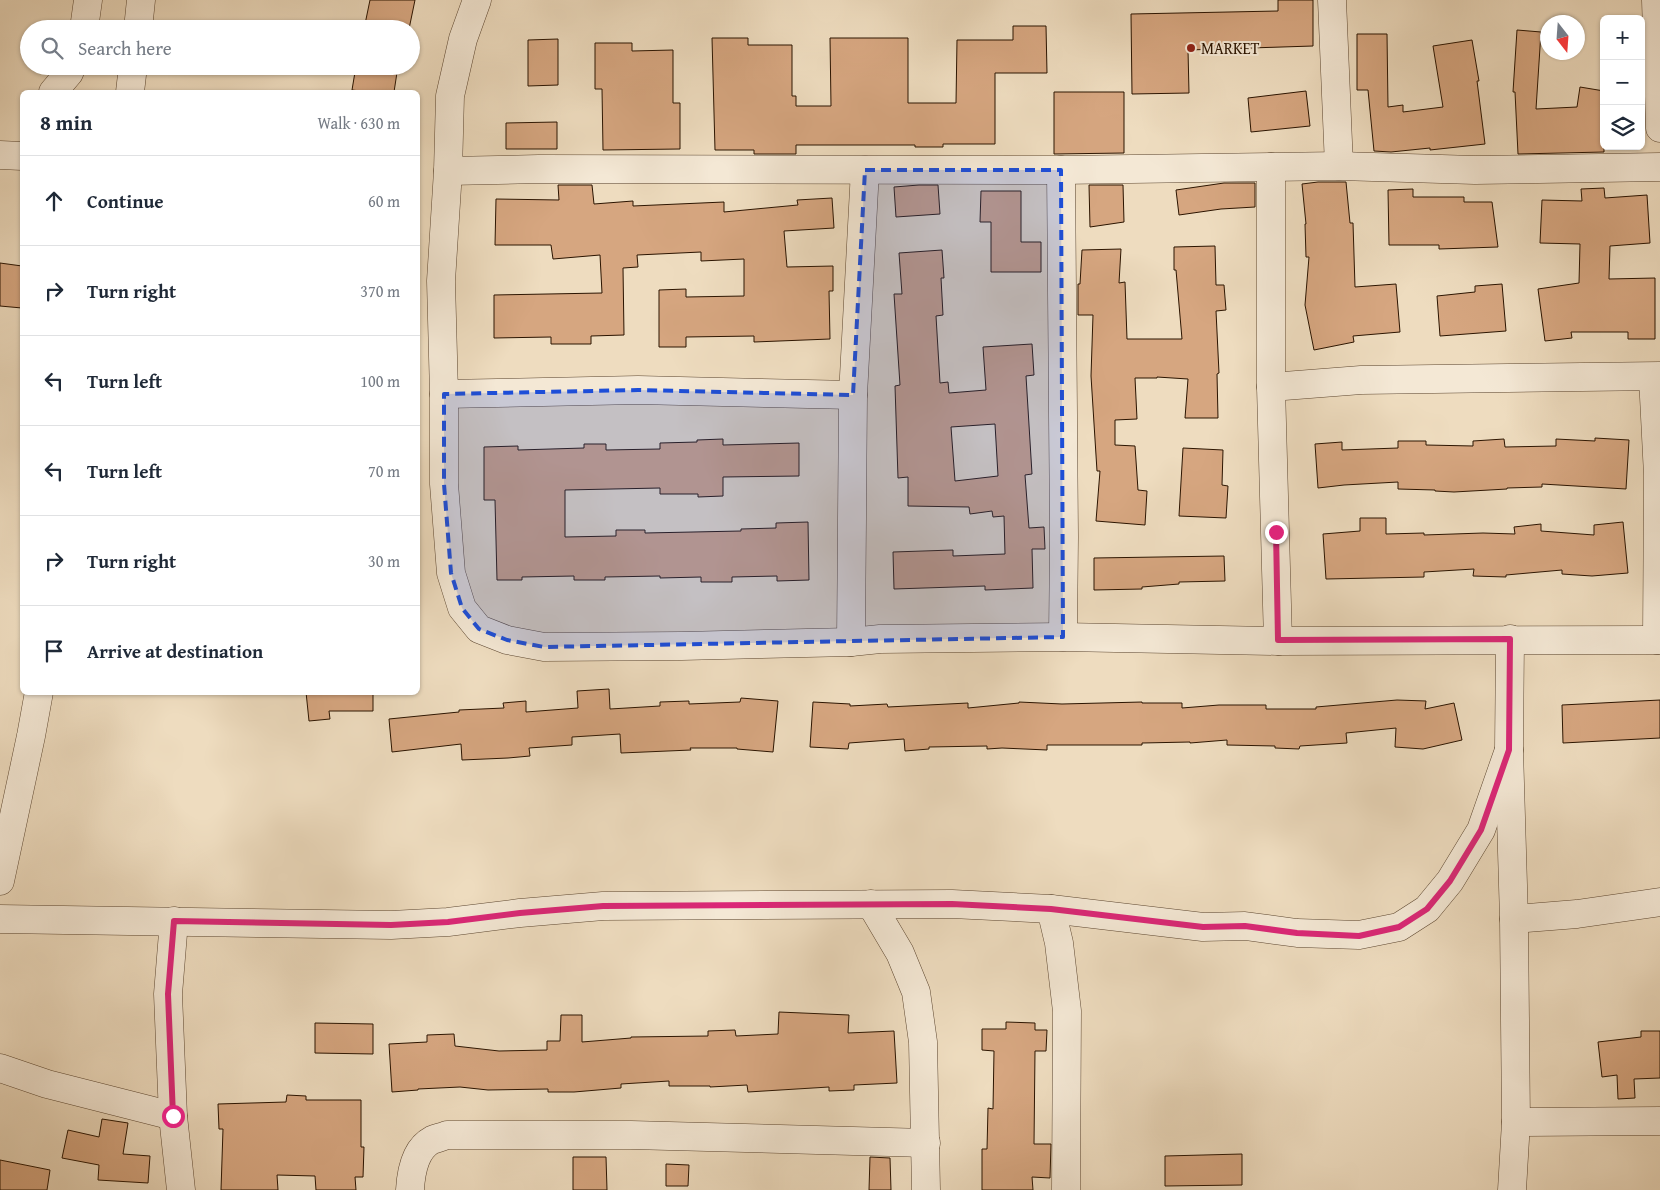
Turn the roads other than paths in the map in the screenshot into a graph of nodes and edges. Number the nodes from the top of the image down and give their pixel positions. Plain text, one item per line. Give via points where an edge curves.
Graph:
1 (88, 0) edge
2 (141, 0) edge
3 (477, 0) edge
4 (1332, 0) edge
5 (1656, 0) edge
6 (85, 20) edge
7 (139, 20) edge
8 (67, 75) edge
9 (132, 75) edge
10 (55, 90) edge
11 (130, 90) edge
12 (1660, 128) edge
13 (0, 155) edge
14 (20, 156) edge
15 (1339, 166) junction
16 (1272, 167) junction
17 (1660, 167) edge
18 (865, 170) junction
19 (1061, 170) junction
20 (448, 171) junction
21 (1656, 376) edge
22 (1272, 387) junction
23 (444, 394) junction
24 (853, 395) junction
25 (1063, 637) junction
26 (1510, 639) junction
27 (1278, 640) junction
28 (1658, 640) edge
29 (851, 642) junction
30 (38, 695) edge
31 (1509, 750) junction
32 (6, 827) edge
33 (0, 881) edge
34 (1660, 902) edge
35 (871, 904) junction
36 (1051, 909) junction
37 (0, 919) edge
38 (1514, 919) junction
39 (174, 921) junction
40 (0, 1068) edge
41 (173, 1116) junction
42 (1660, 1121) edge
43 (1516, 1122) junction
44 (926, 1142) junction
45 (181, 1190) edge
46 (410, 1190) edge
47 (926, 1190) edge
48 (1066, 1190) edge
49 (1512, 1190) edge

1 - 6 street
2 - 7 street
3 - 20 street via 463,39 450,96
4 - 15 street
5 - 12 street
8 - 10 street
9 - 11 street
13 - 14 street
15 - 16 street
15 - 17 street via 1475,170
16 - 19 street
16 - 22 street
18 - 19 street
18 - 20 street
18 - 24 street
19 - 25 street
20 - 23 street via 441,281
21 - 22 street via 1362,380
21 - 28 street
22 - 27 street
23 - 24 street via 638,390
23 - 29 street via 444,484 450,573 462,608 479,628 507,640 544,647
24 - 29 street
25 - 27 street
25 - 29 street
26 - 27 street
26 - 28 street
26 - 31 street
30 - 32 street via 31,736
31 - 36 street via 1481,830 1466,856 1427,909 1399,927 1359,936 1297,933 1245,926 1203,927
31 - 38 street
32 - 33 street
34 - 38 street
35 - 36 street
35 - 39 street via 603,906 391,925
35 - 44 street via 900,953 916,992 923,1042
36 - 48 street via 1059,943 1067,1011
37 - 39 street
38 - 43 street
39 - 41 street via 168,994
40 - 41 street
41 - 45 street
42 - 43 street
43 - 49 street
44 - 46 street via 631,1135 447,1135 431,1141 418,1153
44 - 47 street

